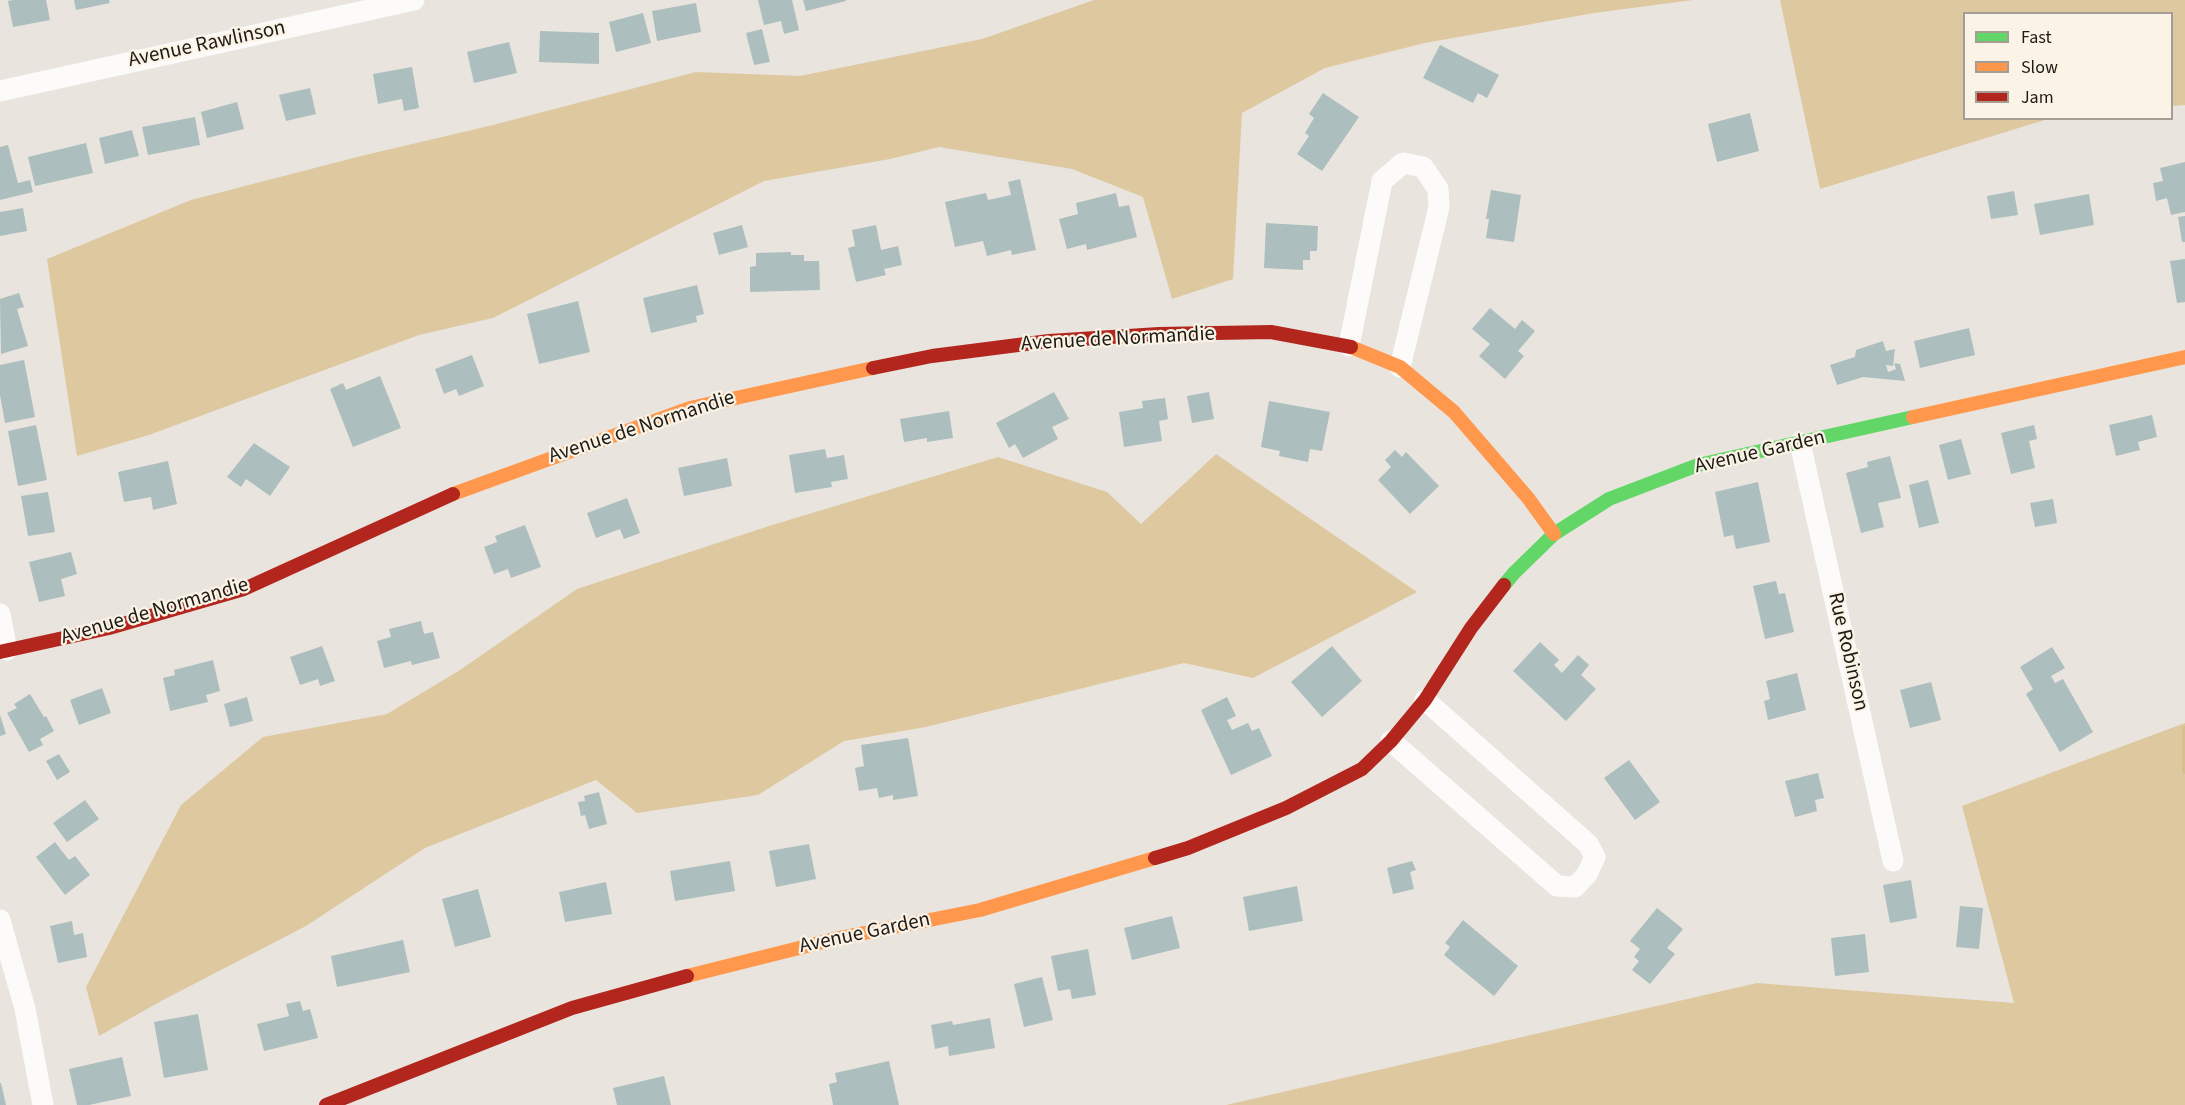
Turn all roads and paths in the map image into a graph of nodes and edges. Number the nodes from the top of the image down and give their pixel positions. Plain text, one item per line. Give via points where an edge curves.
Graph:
1 (414, 0) edge
2 (0, 91) edge
3 (1349, 346) junction
4 (2185, 357) edge
5 (1400, 367) junction
6 (1800, 443) junction
7 (1554, 534) junction
8 (0, 614) edge
9 (4, 651) edge
10 (1425, 700) junction
11 (1391, 741) junction
12 (1893, 861) dead end
13 (0, 920) edge
14 (43, 1105) edge
15 (326, 1105) edge

1 - 2 street, Avenue Rawlinson
3 - 5 street, Avenue de Normandie
3 - 5 street via 1382,181 1403,163 1423,167 1438,189 1438,207
3 - 9 street, Avenue de Normandie via 1270,332 1159,334 932,356 804,382 690,408 470,486 244,589 109,628
4 - 6 street, Avenue Garden
5 - 7 street, Avenue de Normandie via 1454,412
6 - 7 street, Avenue Garden via 1698,465 1609,499
6 - 12 street, Rue Robinson
7 - 10 street, Avenue Garden via 1514,573 1471,628
8 - 9 street
10 - 11 street, Avenue Garden
10 - 11 street via 1588,844 1595,857 1583,879 1575,887 1557,886
11 - 15 street, Avenue Garden via 1362,769 1287,808 1188,848 980,910 839,938 572,1008
13 - 14 street via 25,1009

